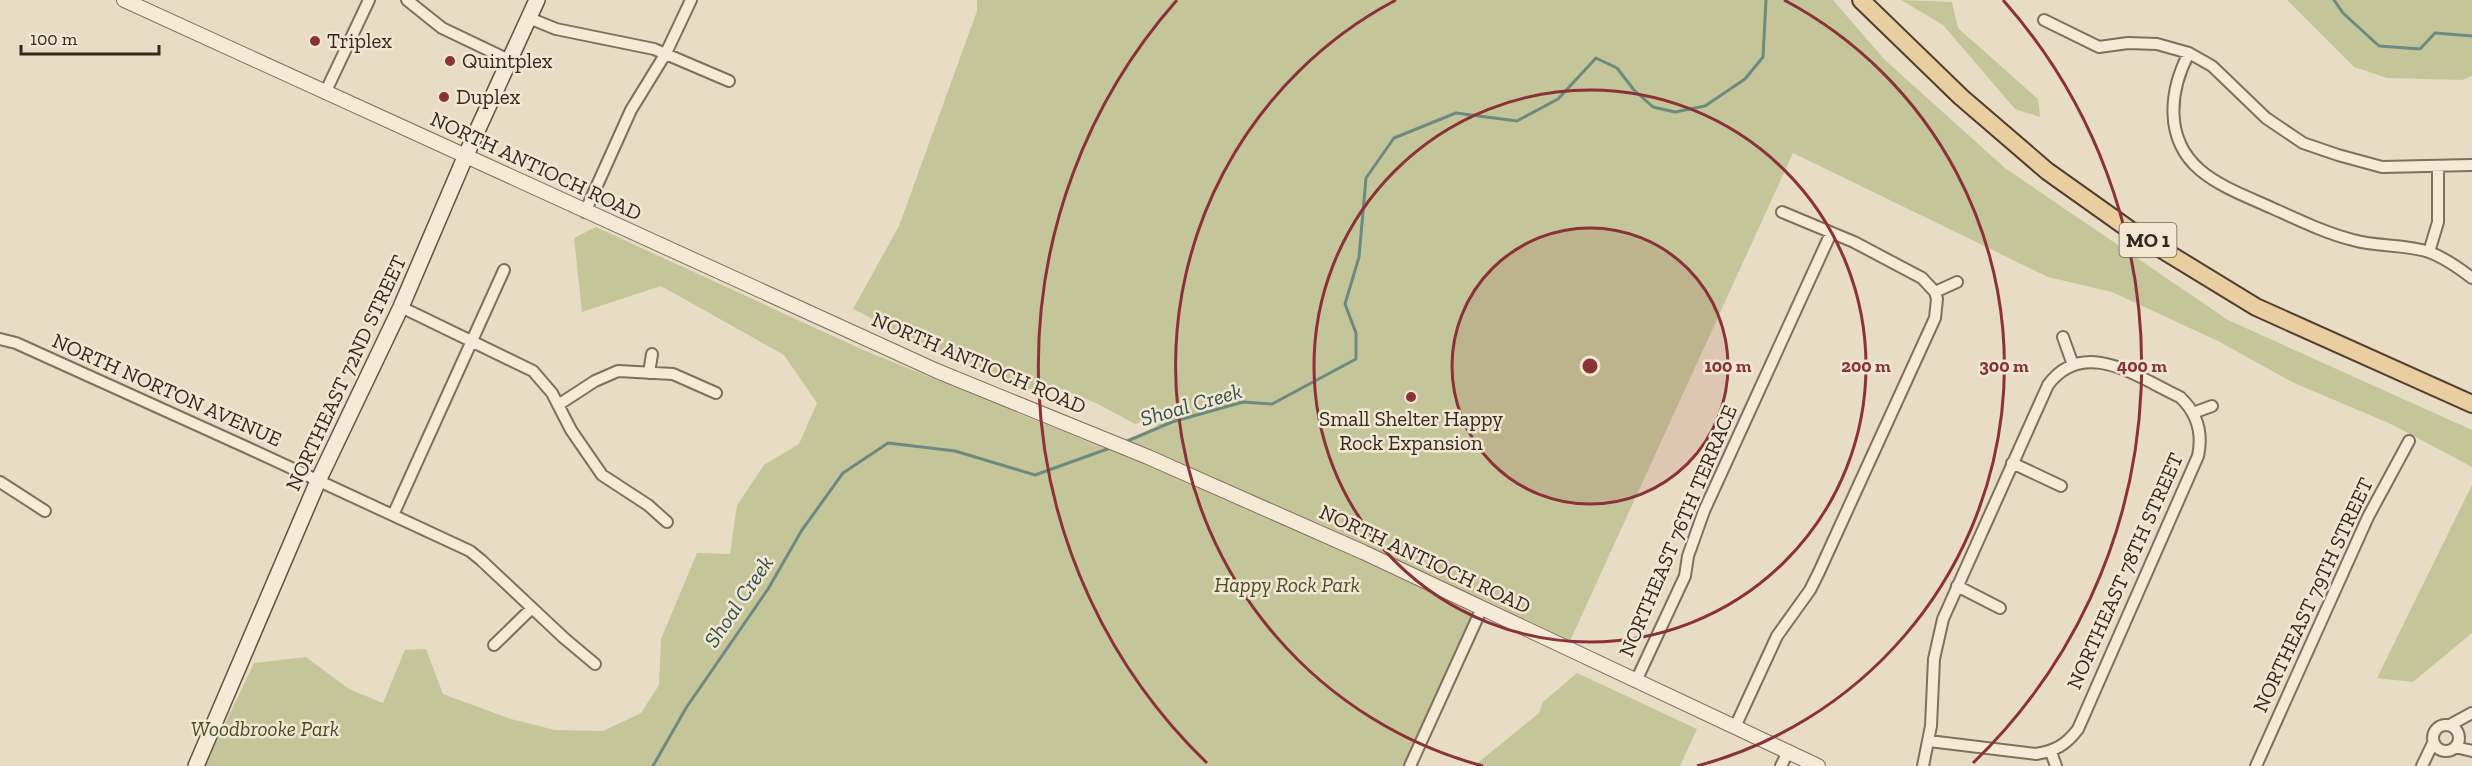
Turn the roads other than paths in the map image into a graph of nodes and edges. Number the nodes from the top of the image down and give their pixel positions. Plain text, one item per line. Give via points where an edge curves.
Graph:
1 (123, 0) edge
2 (369, 0) edge
3 (407, 0) edge
4 (537, 0) edge
5 (691, 0) edge
6 (1865, 4) edge
7 (529, 18) junction
8 (2044, 20) dead end
9 (666, 53) junction
10 (2189, 53) junction
11 (509, 60) junction
12 (729, 81) dead end
13 (325, 93) junction
14 (465, 155) junction
15 (2472, 165) edge
16 (2438, 166) junction
17 (585, 212) junction
18 (1782, 212) dead end
19 (1831, 233) junction
20 (2428, 252) junction
21 (504, 270) dead end
22 (2472, 278) edge
23 (1957, 282) dead end
24 (1935, 292) junction
25 (401, 308) junction
26 (2063, 337) dead end
27 (0, 339) edge
28 (473, 341) junction
29 (652, 354) dead end
30 (2073, 365) junction
31 (649, 373) junction
32 (716, 393) dead end
33 (2472, 404) edge
34 (558, 405) junction
35 (2212, 406) dead end
36 (2193, 413) junction
37 (2409, 441) dead end
38 (2013, 463) junction
39 (318, 481) junction
40 (0, 482) edge
41 (2061, 486) dead end
42 (45, 511) dead end
43 (393, 515) junction
44 (667, 522) dead end
45 (1957, 586) junction
46 (532, 608) junction
47 (1482, 608) junction
48 (2000, 608) dead end
49 (494, 645) dead end
50 (595, 664) dead end
51 (1636, 681) junction
52 (2469, 716) edge
53 (1735, 727) junction
54 (2456, 735) junction
55 (1929, 741) junction
56 (2436, 746) junction
57 (2470, 750) edge
58 (1788, 752) junction
59 (2051, 752) junction
60 (2424, 763) edge
61 (196, 766) edge
62 (1410, 766) edge
63 (1781, 766) edge
64 (1818, 766) edge
65 (1923, 766) edge
66 (2056, 766) edge
67 (2256, 766) edge

1 - 13 street, NORTH ANTIOCH ROAD
2 - 13 street
3 - 11 street via 442,28
4 - 7 main road, NORTHEAST 72ND STREET
5 - 9 street
6 - 33 main road, MO 1 via 1960,96 2048,171 2130,230 2256,307
7 - 9 street via 556,29
7 - 11 main road, NORTHEAST 72ND STREET
8 - 10 street via 2099,47 2157,44
9 - 12 street
9 - 17 street via 631,110
10 - 16 street via 2212,66 2266,118 2303,143 2382,167
10 - 20 street via 2175,88 2172,114 2181,145 2199,169 2231,189 2331,234
11 - 14 main road, NORTHEAST 72ND STREET
13 - 14 street, NORTH ANTIOCH ROAD
14 - 17 street, NORTH ANTIOCH ROAD
14 - 25 main road, NORTHEAST 72ND STREET
15 - 16 street
16 - 20 street via 2438,222
17 - 47 street, NORTH ANTIOCH ROAD via 971,386 1148,457
18 - 19 street
19 - 24 street via 1922,279
19 - 51 street, NORTHEAST 76TH TERRACE via 1704,511 1685,576
20 - 22 street
21 - 28 street
23 - 24 street
24 - 53 street via 1935,318 1819,572 1777,636
25 - 28 street
25 - 39 main road, NORTHEAST 72ND STREET
26 - 30 street
27 - 39 street, NORTH NORTON AVENUE
28 - 34 street via 533,371
28 - 43 street
29 - 31 street
30 - 36 street, NORTHEAST 78TH STREET via 2105,362 2180,397
30 - 38 street via 2048,385
31 - 32 street via 673,374
31 - 34 street via 618,371
34 - 44 street via 603,475
35 - 36 street
36 - 59 street, NORTHEAST 78TH STREET via 2200,436 2198,456 2078,729
37 - 67 street, NORTHEAST 79TH STREET via 2366,523
38 - 41 street
38 - 45 street
39 - 43 street, NORTH NORTON AVENUE
39 - 61 main road, NORTHEAST 72ND STREET
40 - 42 street
43 - 46 street, NORTH NORTON AVENUE via 470,551
45 - 48 street
45 - 55 street via 1943,619 1934,659
46 - 49 street
46 - 50 street, NORTH NORTON AVENUE
47 - 51 street, NORTH ANTIOCH ROAD
47 - 62 street
51 - 53 street, NORTH ANTIOCH ROAD
52 - 54 street
53 - 58 street, NORTH ANTIOCH ROAD
54 - 56 street via 2448,751
54 - 56 street via 2438,727 2433,734
54 - 57 street
55 - 59 street via 2036,754
55 - 65 street
56 - 60 street
58 - 63 street
58 - 64 street, NORTH ANTIOCH ROAD
59 - 66 street

